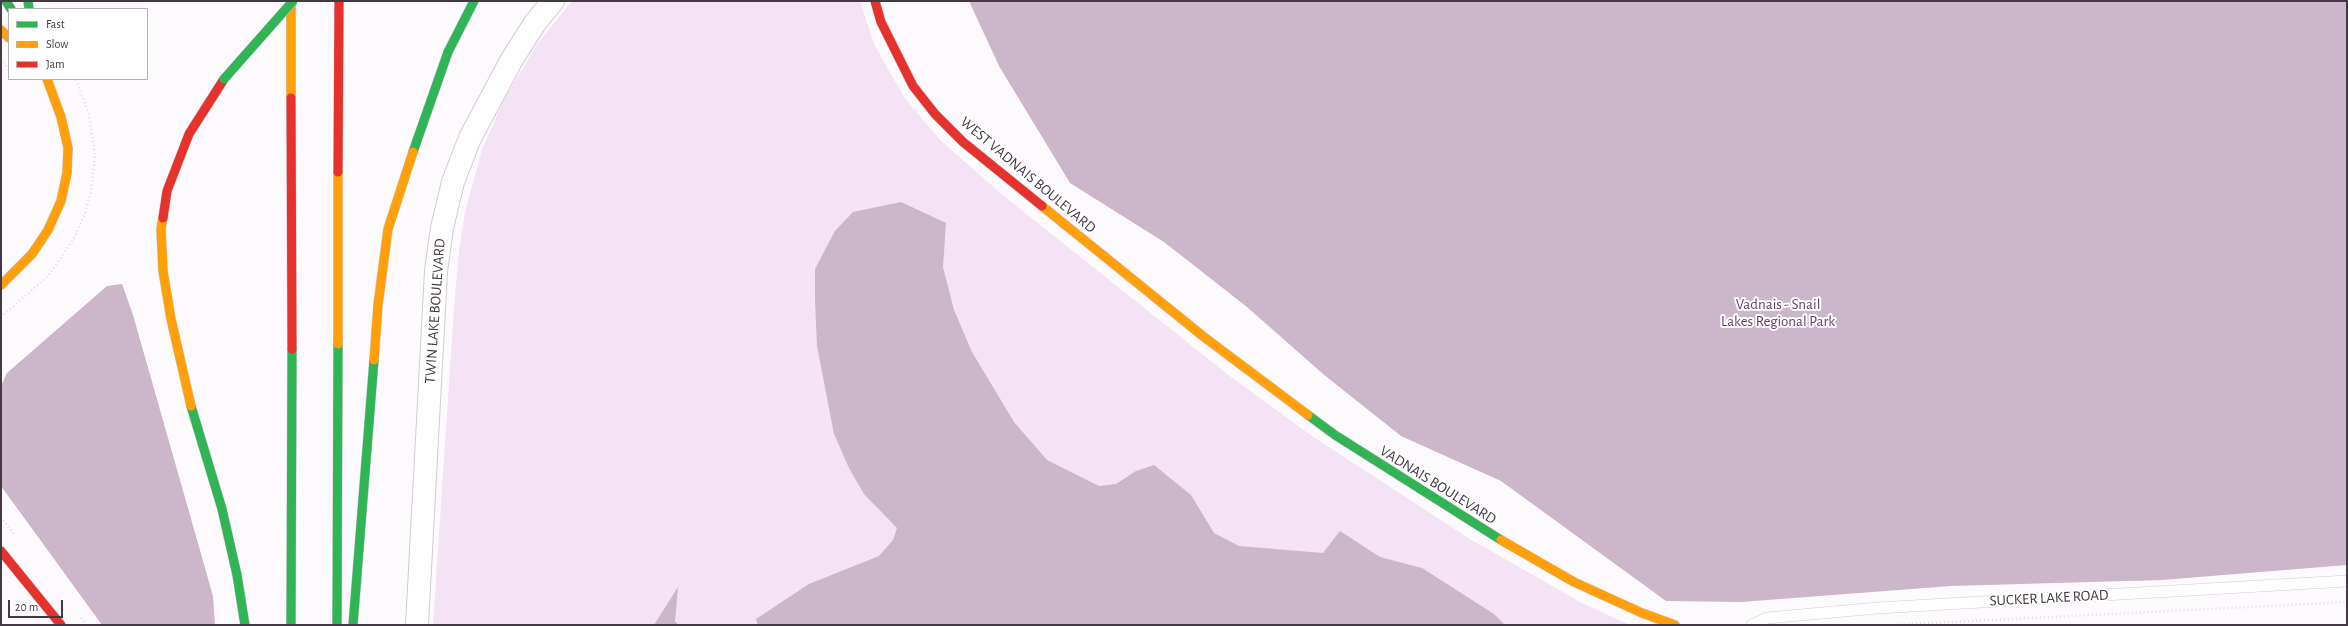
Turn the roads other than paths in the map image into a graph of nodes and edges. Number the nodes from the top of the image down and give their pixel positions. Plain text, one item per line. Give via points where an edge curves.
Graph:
1 (292, 1) edge
2 (339, 1) edge
3 (474, 1) edge
4 (553, 1) edge
5 (875, 1) edge
6 (47, 80) edge
7 (1, 285) edge
8 (1204, 338) joint
9 (1, 551) edge
10 (2347, 581) edge
11 (61, 625) edge
12 (245, 625) edge
13 (290, 625) edge
14 (337, 625) edge
15 (353, 625) edge
16 (417, 625) edge
17 (1675, 625) edge
18 (1752, 625) edge

1 - 12 main road, bridge via 224,79 186,140 167,191 161,229 163,271 171,319 192,408 222,509
1 - 13 main road
2 - 14 main road
3 - 15 main road via 445,59 388,229 378,305
4 - 16 street, TWIN LAKE BOULEVARD via 535,23 511,61 473,131 453,182 442,228 436,271
5 - 8 main road, WEST VADNAIS BOULEVARD via 881,22 913,86 957,136
6 - 7 main road via 61,117 68,148 61,201 48,230 32,254
8 - 17 main road, VADNAIS BOULEVARD via 1334,435 1493,536 1574,582
9 - 11 main road
10 - 18 lane, SUCKER LAKE ROAD via 1877,608 1767,618

